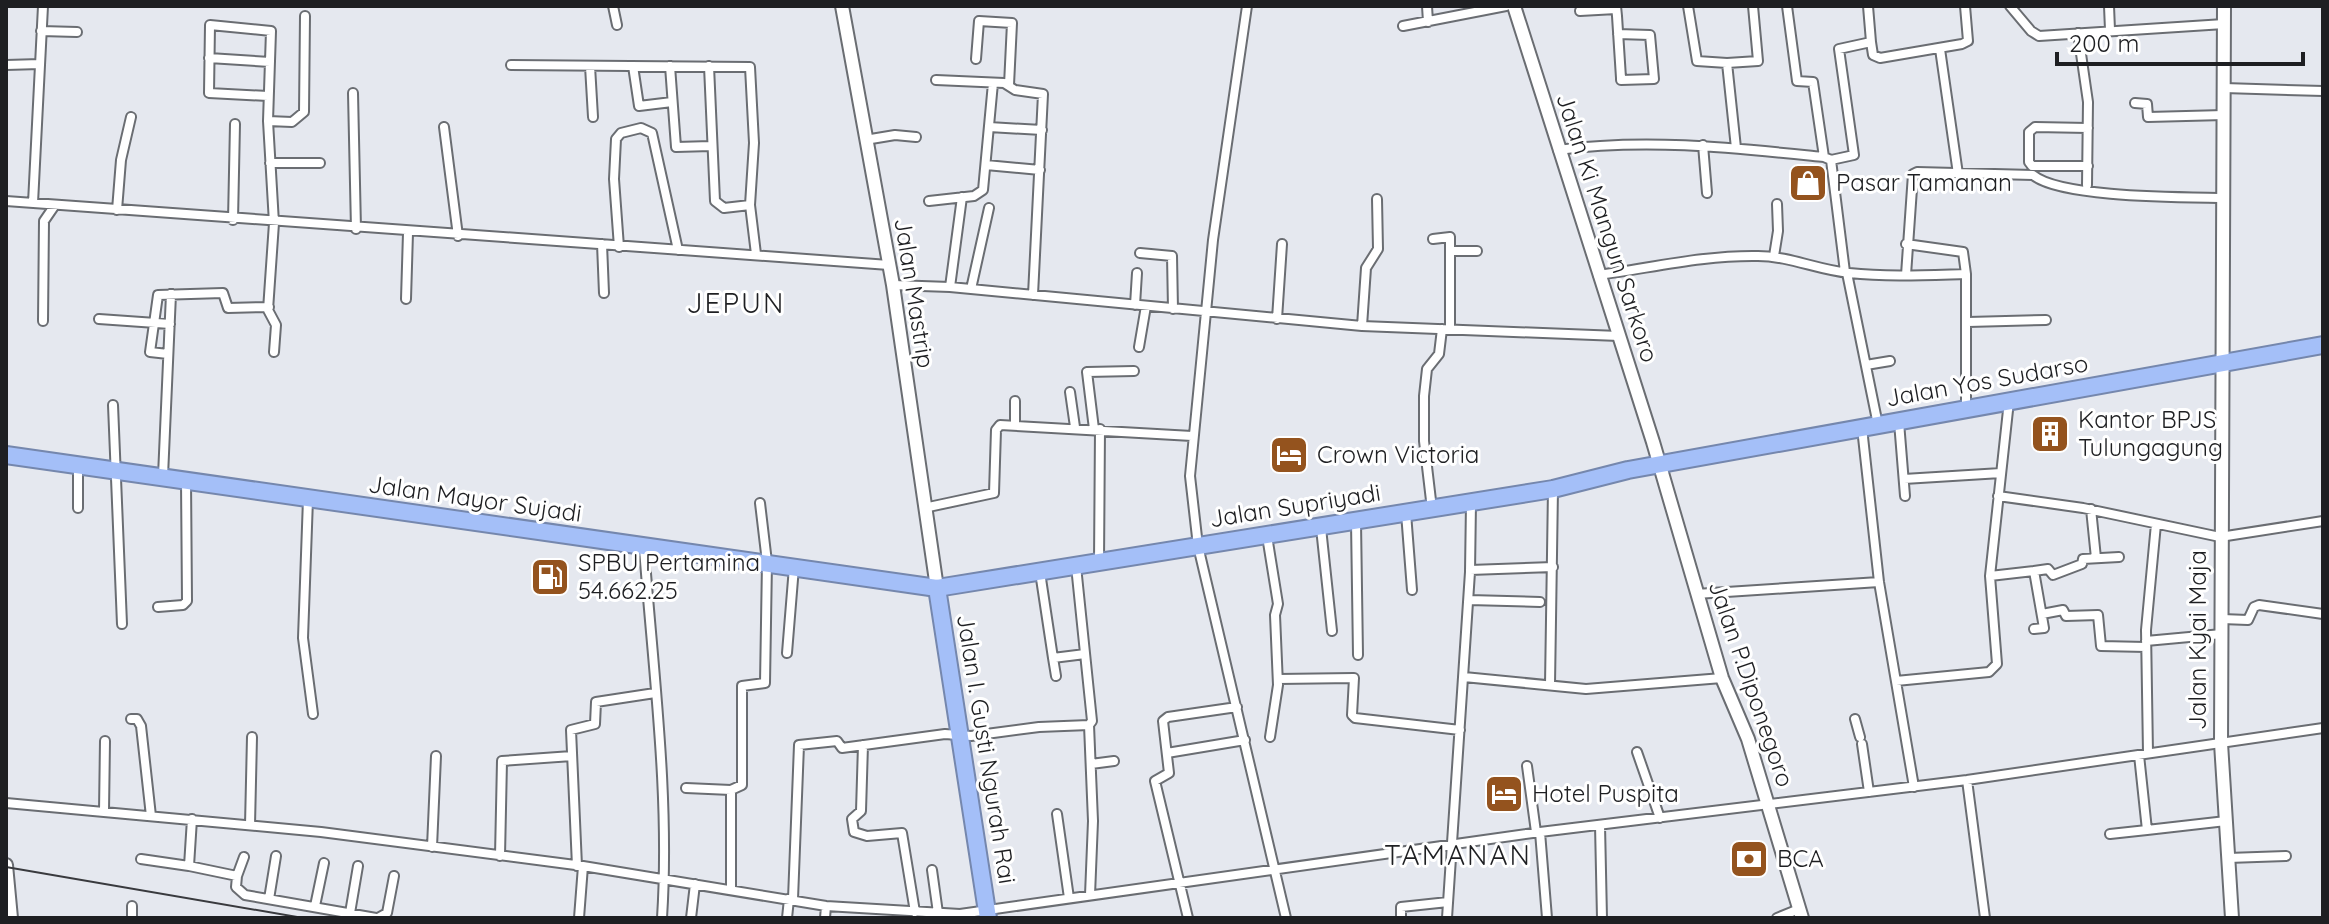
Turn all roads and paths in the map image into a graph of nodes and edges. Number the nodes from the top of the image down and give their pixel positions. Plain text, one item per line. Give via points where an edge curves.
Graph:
1 (43, 6) edge
2 (613, 6) edge
3 (842, 6) edge
4 (1247, 6) edge
5 (1427, 6) edge
6 (1506, 6) edge
7 (1514, 6) edge
8 (1688, 6) edge
9 (1753, 6) edge
10 (1787, 6) edge
11 (1868, 6) edge
12 (1965, 6) edge
13 (2010, 6) edge
14 (2109, 6) edge
15 (2224, 6) edge
16 (1616, 8) edge
17 (1580, 11) dead end
18 (305, 16) dead end
19 (1428, 22) junction
20 (2224, 24) junction
21 (617, 25) dead end
22 (1403, 26) dead end
23 (2110, 30) junction
24 (41, 31) junction
25 (77, 32) dead end
26 (2078, 33) junction
27 (1618, 34) junction
28 (1871, 42) junction
29 (1940, 49) junction
30 (209, 58) junction
31 (976, 59) dead end
32 (270, 62) junction
33 (1727, 63) junction
34 (40, 64) junction
35 (6, 65) edge
36 (511, 65) dead end
37 (590, 66) junction
38 (633, 66) junction
39 (670, 66) junction
40 (709, 66) junction
41 (936, 80) dead end
42 (993, 83) junction
43 (1009, 85) junction
44 (2224, 88) junction
45 (2323, 91) edge
46 (353, 93) dead end
47 (268, 96) junction
48 (672, 102) junction
49 (2135, 103) dead end
50 (2224, 115) junction
51 (131, 117) dead end
52 (593, 117) dead end
53 (268, 121) junction
54 (235, 124) dead end
55 (444, 127) dead end
56 (989, 127) junction
57 (2088, 128) junction
58 (1042, 130) junction
59 (916, 137) dead end
60 (865, 140) junction
61 (1703, 145) junction
62 (711, 146) junction
63 (1736, 148) junction
64 (1557, 150) junction
65 (1827, 159) junction
66 (270, 163) junction
67 (320, 163) dead end
68 (986, 165) junction
69 (2088, 166) junction
70 (1040, 170) junction
71 (1958, 174) junction
72 (2087, 185) dead end
73 (1707, 193) dead end
74 (962, 197) junction
75 (2225, 198) junction
76 (1377, 199) dead end
77 (6, 201) edge
78 (929, 201) dead end
79 (33, 203) junction
80 (1777, 204) dead end
81 (55, 205) junction
82 (750, 205) junction
83 (989, 208) dead end
84 (117, 210) junction
85 (233, 220) junction
86 (274, 223) junction
87 (356, 229) junction
88 (408, 233) junction
89 (458, 236) junction
90 (1433, 239) dead end
91 (602, 244) junction
92 (1282, 244) dead end
93 (1906, 244) junction
94 (619, 247) junction
95 (678, 250) junction
96 (1450, 251) junction
97 (1477, 251) dead end
98 (1140, 253) dead end
99 (756, 254) junction
100 (1774, 256) junction
101 (889, 265) junction
102 (1137, 273) dead end
103 (1846, 273) junction
104 (1966, 274) junction
105 (1598, 275) junction
106 (1906, 275) junction
107 (893, 285) junction
108 (950, 287) junction
109 (971, 289) junction
110 (604, 293) dead end
111 (171, 294) junction
112 (1033, 295) junction
113 (406, 299) dead end
114 (1135, 305) junction
115 (1146, 306) junction
116 (269, 307) junction
117 (1173, 309) junction
118 (1207, 313) junction
119 (99, 319) dead end
120 (1277, 319) junction
121 (2046, 320) dead end
122 (43, 321) dead end
123 (153, 322) junction
124 (1968, 322) junction
125 (170, 324) junction
126 (1362, 326) junction
127 (1446, 329) junction
128 (1619, 336) junction
129 (2323, 345) edge
130 (1139, 347) dead end
131 (274, 352) dead end
132 (168, 354) junction
133 (1890, 361) dead end
134 (2224, 362) junction
135 (1866, 365) junction
136 (1134, 371) dead end
137 (1070, 392) dead end
138 (2009, 400) junction
139 (1015, 401) dead end
140 (113, 405) dead end
141 (1966, 409) junction
142 (1898, 421) junction
143 (1015, 425) junction
144 (1870, 426) junction
145 (1075, 427) junction
146 (1097, 429) junction
147 (1192, 436) junction
148 (6, 455) edge
149 (1659, 464) junction
150 (78, 465) junction
151 (116, 470) junction
152 (2001, 473) junction
153 (163, 476) junction
154 (186, 479) junction
155 (1904, 479) junction
156 (1553, 489) junction
157 (1905, 496) dead end
158 (1998, 496) junction
159 (308, 499) junction
160 (1471, 502) junction
161 (760, 503) dead end
162 (78, 508) dead end
163 (924, 508) junction
164 (1432, 509) junction
165 (2091, 509) junction
166 (1406, 513) junction
167 (2323, 521) edge
168 (1356, 522) junction
169 (2156, 524) junction
170 (1321, 528) junction
171 (1267, 536) junction
172 (2220, 537) junction
173 (1198, 546) junction
174 (644, 548) junction
175 (2119, 557) dead end
176 (2096, 558) junction
177 (767, 562) junction
178 (1099, 562) junction
179 (794, 566) junction
180 (1076, 566) junction
181 (1553, 567) junction
182 (1470, 570) junction
183 (2034, 571) junction
184 (1040, 572) junction
185 (1990, 576) junction
186 (1879, 582) junction
187 (937, 588) junction
188 (1412, 590) dead end
189 (1696, 594) junction
190 (1469, 600) junction
191 (1547, 602) junction
192 (158, 607) dead end
193 (2042, 614) junction
194 (2323, 614) edge
195 (2222, 619) junction
196 (122, 624) dead end
197 (2034, 629) dead end
198 (1332, 631) dead end
199 (2222, 634) junction
200 (2146, 644) junction
201 (787, 653) dead end
202 (1085, 654) junction
203 (1358, 655) dead end
204 (1053, 658) junction
205 (1056, 676) dead end
206 (1464, 677) junction
207 (1722, 678) junction
208 (1278, 679) junction
209 (1896, 681) junction
210 (1550, 685) junction
211 (655, 693) junction
212 (1237, 707) junction
213 (313, 714) dead end
214 (131, 719) dead end
215 (1855, 719) dead end
216 (1089, 725) junction
217 (2323, 728) edge
218 (1460, 730) junction
219 (959, 736) junction
220 (252, 737) dead end
221 (1270, 737) dead end
222 (1245, 740) junction
223 (105, 741) dead end
224 (2221, 743) junction
225 (863, 745) junction
226 (1637, 752) dead end
227 (1167, 753) junction
228 (2144, 754) junction
229 (436, 756) dead end
230 (572, 756) junction
231 (1114, 761) dead end
232 (1091, 764) junction
233 (1527, 766) dead end
234 (1967, 780) junction
235 (1914, 787) junction
236 (686, 788) dead end
237 (731, 790) junction
238 (1869, 792) junction
239 (6, 803) edge
240 (1768, 803) junction
241 (104, 811) junction
242 (1057, 814) dead end
243 (151, 816) junction
244 (1660, 818) junction
245 (192, 819) junction
246 (2226, 821) junction
247 (250, 825) junction
248 (1600, 825) junction
249 (2147, 830) junction
250 (1538, 832) junction
251 (2110, 834) dead end
252 (1452, 846) junction
253 (432, 847) junction
254 (276, 856) dead end
255 (500, 856) junction
256 (2286, 856) dead end
257 (244, 857) dead end
258 (2228, 858) junction
259 (141, 859) dead end
260 (324, 863) dead end
261 (6, 865) edge
262 (189, 866) junction
263 (358, 866) dead end
264 (580, 866) junction
265 (1274, 869) junction
266 (932, 870) dead end
267 (237, 876) junction
268 (394, 876) dead end
269 (7, 879) edge
270 (664, 879) junction
271 (1180, 882) junction
272 (695, 884) junction
273 (731, 890) junction
274 (1090, 895) junction
275 (1069, 898) junction
276 (269, 899) junction
277 (791, 899) junction
278 (1448, 902) junction
279 (132, 906) dead end
280 (315, 906) junction
281 (826, 906) junction
282 (915, 912) junction
283 (350, 913) junction
284 (852, 913) edge
285 (938, 913) junction
286 (1801, 913) edge
287 (988, 915) edge
288 (11, 918) edge
289 (132, 918) edge
290 (377, 918) edge
291 (579, 918) edge
292 (662, 918) edge
293 (691, 918) edge
294 (787, 918) edge
295 (825, 918) edge
296 (1188, 918) edge
297 (1286, 918) edge
298 (1401, 918) edge
299 (1447, 918) edge
300 (1547, 918) edge
301 (1602, 918) edge
302 (1777, 918) edge
303 (1985, 918) edge
304 (2232, 918) edge

1 - 24 street
2 - 21 street
3 - 60 main road, Jalan Mastrip
4 - 118 street
5 - 19 street
6 - 19 street
7 - 64 main road, Jalan Ki Mangun Sarkoro
8 - 33 street via 1697,61
9 - 33 street via 1758,61
10 - 65 street via 1797,81 1813,82
11 - 28 street
12 - 29 street via 1968,41
13 - 26 street via 2036,35
14 - 23 street
15 - 20 main road, Jalan Kyai Maja
16 - 17 street
16 - 27 street
18 - 53 street via 304,112 292,122
19 - 22 street
20 - 23 street
20 - 44 main road, Jalan Kyai Maja
23 - 26 street
24 - 25 street
24 - 34 street
26 - 57 street
27 - 27 street via 1652,37 1654,79 1621,80
28 - 29 street via 1873,55 1880,58
28 - 65 street via 1840,48 1854,155
29 - 71 street
30 - 32 street
30 - 32 street via 211,25 269,29
30 - 47 street via 209,93
31 - 43 street via 979,21 1012,23
32 - 47 street
33 - 63 street
34 - 35 street
34 - 79 street
36 - 37 street
37 - 38 street
37 - 52 street
38 - 39 street
38 - 48 street via 639,106
39 - 40 street
39 - 48 street
40 - 62 street
40 - 82 street via 746,66 751,71
41 - 42 street
42 - 43 street
42 - 56 street
43 - 58 street via 1042,93
44 - 45 street
44 - 50 main road, Jalan Kyai Maja
46 - 87 street
47 - 53 street
48 - 62 street via 676,147
49 - 50 street via 2147,104 2148,117
50 - 75 main road, Jalan Kyai Maja
51 - 84 street
53 - 66 street
54 - 85 street
55 - 89 street
56 - 58 street
56 - 68 street
57 - 69 street
57 - 69 street via 2035,127 2029,132 2029,162
58 - 70 street
59 - 60 street
60 - 101 main road, Jalan Mastrip
61 - 63 street
61 - 64 street via 1616,143
61 - 73 street
62 - 82 street via 715,201 724,208
63 - 65 street
64 - 105 main road, Jalan Ki Mangun Sarkoro
65 - 103 street
66 - 67 street
66 - 86 street
68 - 70 street
68 - 74 street via 982,193
69 - 72 street
70 - 112 street
71 - 75 street via 2033,175 2044,183 2120,194
71 - 93 street via 1913,173
74 - 78 street
74 - 108 street
75 - 134 main road, Jalan Kyai Maja
76 - 126 street via 1378,249 1366,268
77 - 79 street
79 - 81 street
80 - 100 street
81 - 84 street
81 - 122 street via 44,221
82 - 99 street
83 - 109 street
84 - 85 street
85 - 86 street
86 - 87 street
86 - 116 street
87 - 88 street
88 - 89 street
88 - 113 street
89 - 91 street
90 - 96 street via 1450,237
91 - 94 street
91 - 110 street
92 - 120 street
93 - 104 street via 1963,252
93 - 106 street
94 - 95 street
94 - 95 street via 616,139 641,128 652,133
95 - 99 street
96 - 97 street
96 - 127 street
98 - 117 street via 1172,256
99 - 101 street
100 - 103 street
100 - 105 street via 1703,258
101 - 107 main road, Jalan Mastrip
102 - 114 street
103 - 106 street
103 - 135 street
104 - 106 street
104 - 124 street
105 - 128 main road, Jalan Ki Mangun Sarkoro
107 - 108 street
107 - 163 main road, Jalan Mastrip
108 - 109 street
109 - 112 street
111 - 116 street via 223,293 228,308
111 - 123 street via 155,296
111 - 125 street
112 - 114 street
114 - 115 street
115 - 117 street
115 - 130 street
116 - 131 street via 276,325
117 - 118 street
118 - 120 street
118 - 147 street
119 - 123 street
120 - 126 street
121 - 124 street
123 - 125 street
123 - 132 street via 150,352
124 - 141 street
125 - 132 street
126 - 127 street
127 - 128 street
127 - 164 street via 1439,354 1427,369 1424,396
128 - 149 main road, Jalan Ki Mangun Sarkoro
129 - 134 highway, Jalan Yos Sudarso
132 - 153 street
133 - 135 street
134 - 138 highway, Jalan Yos Sudarso
134 - 172 main road, Jalan Kyai Maja
135 - 144 street
136 - 146 street via 1087,372
137 - 145 street
138 - 141 highway, Jalan Yos Sudarso
138 - 152 street
139 - 143 street
140 - 151 street
141 - 142 highway, Jalan Yos Sudarso
142 - 144 highway, Jalan Yos Sudarso
142 - 155 street
143 - 145 street
143 - 163 street via 997,428 994,493
144 - 149 highway, Jalan Yos Sudarso
144 - 186 street
145 - 146 street
146 - 147 street
146 - 178 street
147 - 173 street via 1190,476
148 - 150 highway, Jalan Mayor Sujadi
149 - 156 highway, Jalan Supriyadi
149 - 189 main road, Jalan P.Diponegoro
150 - 151 highway, Jalan Mayor Sujadi
150 - 162 street
151 - 153 highway, Jalan Mayor Sujadi
151 - 196 street
152 - 155 street
152 - 158 street
153 - 154 highway, Jalan Mayor Sujadi
154 - 159 highway, Jalan Mayor Sujadi
154 - 192 street via 187,601
155 - 157 street
156 - 160 highway, Jalan Supriyadi
156 - 181 street
158 - 165 street
158 - 185 street
159 - 174 highway, Jalan Mayor Sujadi
159 - 213 street via 303,638
160 - 164 highway, Jalan Supriyadi
160 - 182 street
161 - 177 street
163 - 187 main road, Jalan Mastrip
164 - 166 highway, Jalan Supriyadi
165 - 169 street
165 - 176 street
166 - 168 highway, Jalan Supriyadi
166 - 188 street
167 - 172 street
168 - 170 highway, Jalan Supriyadi
168 - 203 street
169 - 172 street
169 - 200 street
170 - 171 highway, Jalan Supriyadi
170 - 198 street
171 - 173 highway, Jalan Supriyadi
171 - 208 street via 1278,604
172 - 195 main road, Jalan Kyai Maja
173 - 178 highway, Jalan Supriyadi
173 - 212 street
174 - 177 highway, Jalan Mayor Sujadi
174 - 211 street
175 - 176 street
176 - 183 street via 2053,575 2047,568
177 - 179 highway, Jalan Mayor Sujadi
177 - 237 street via 765,683 742,686 742,785
178 - 180 highway, Jalan Supriyadi
179 - 187 highway, Jalan Mayor Sujadi
179 - 201 street
180 - 184 highway, Jalan Supriyadi
180 - 202 street
181 - 182 street
181 - 191 street
182 - 190 street
183 - 185 street
183 - 193 street
184 - 187 highway, Jalan Supriyadi
184 - 204 street
185 - 209 street via 1994,669
186 - 189 street
186 - 209 street
187 - 219 highway, Jalan I. Gusti Ngurah Rai
189 - 207 main road, Jalan P.Diponegoro
190 - 191 street
190 - 206 street
191 - 210 street
193 - 197 street via 2044,628
193 - 200 street via 2063,610 2066,616 2098,615 2101,646
194 - 195 street via 2259,605 2248,620
195 - 199 main road, Jalan Kyai Maja
199 - 200 street
199 - 224 main road, Jalan Kyai Maja
200 - 228 street
202 - 204 street
202 - 216 street
204 - 205 street
206 - 210 street
206 - 218 street
207 - 210 street via 1586,689
207 - 240 main road, Jalan P.Diponegoro
208 - 218 street via 1354,678 1355,718
208 - 221 street
209 - 235 street
211 - 230 street via 596,702 595,724 571,730
211 - 270 street
212 - 222 street
212 - 227 street via 1165,717
214 - 243 street via 141,726
215 - 238 street
216 - 219 street
216 - 232 street
217 - 224 street
218 - 252 street
219 - 225 street
219 - 287 highway, Jalan I. Gusti Ngurah Rai
220 - 247 street
222 - 227 street
222 - 265 street
223 - 241 street
224 - 228 street
224 - 246 main road, Jalan Kyai Maja
225 - 277 street via 842,748 837,741 798,746
225 - 282 street via 861,811 852,819 854,832 902,833
226 - 244 street
227 - 271 street via 1169,773 1155,781
228 - 234 street
228 - 249 street
229 - 253 street
230 - 255 street via 502,761
230 - 264 street
231 - 232 street
232 - 274 street
233 - 250 street
234 - 235 street
234 - 303 street
235 - 238 street
236 - 237 street
237 - 273 street
238 - 240 street
239 - 241 street
240 - 244 street
240 - 286 main road, Jalan P.Diponegoro
241 - 243 street
242 - 275 street
243 - 245 street
244 - 248 street
245 - 247 street
245 - 262 street
246 - 249 street
246 - 258 main road, Jalan Kyai Maja
247 - 253 street
248 - 250 street
248 - 301 street
249 - 251 street
250 - 252 street
250 - 300 street
252 - 265 street
252 - 278 street
253 - 255 street
254 - 276 street
255 - 264 street
256 - 258 street
257 - 267 street
258 - 304 main road, Jalan Kyai Maja
259 - 262 street
260 - 280 street
261 - 269 main road
262 - 267 street
263 - 283 street
264 - 270 street
264 - 291 street
265 - 271 street
265 - 297 street
266 - 285 street
267 - 276 street via 237,891
268 - 290 street via 387,913
269 - 288 main road
270 - 272 street
270 - 292 street
271 - 274 street
271 - 296 street
272 - 273 street
272 - 293 street
273 - 277 street
274 - 275 street
275 - 287 street
276 - 280 street
277 - 281 street
277 - 294 street
278 - 298 street via 1401,907
278 - 299 street
279 - 289 street
280 - 283 street
281 - 284 street
281 - 295 street
282 - 284 street
282 - 285 street
283 - 290 street
285 - 287 street
286 - 302 street

